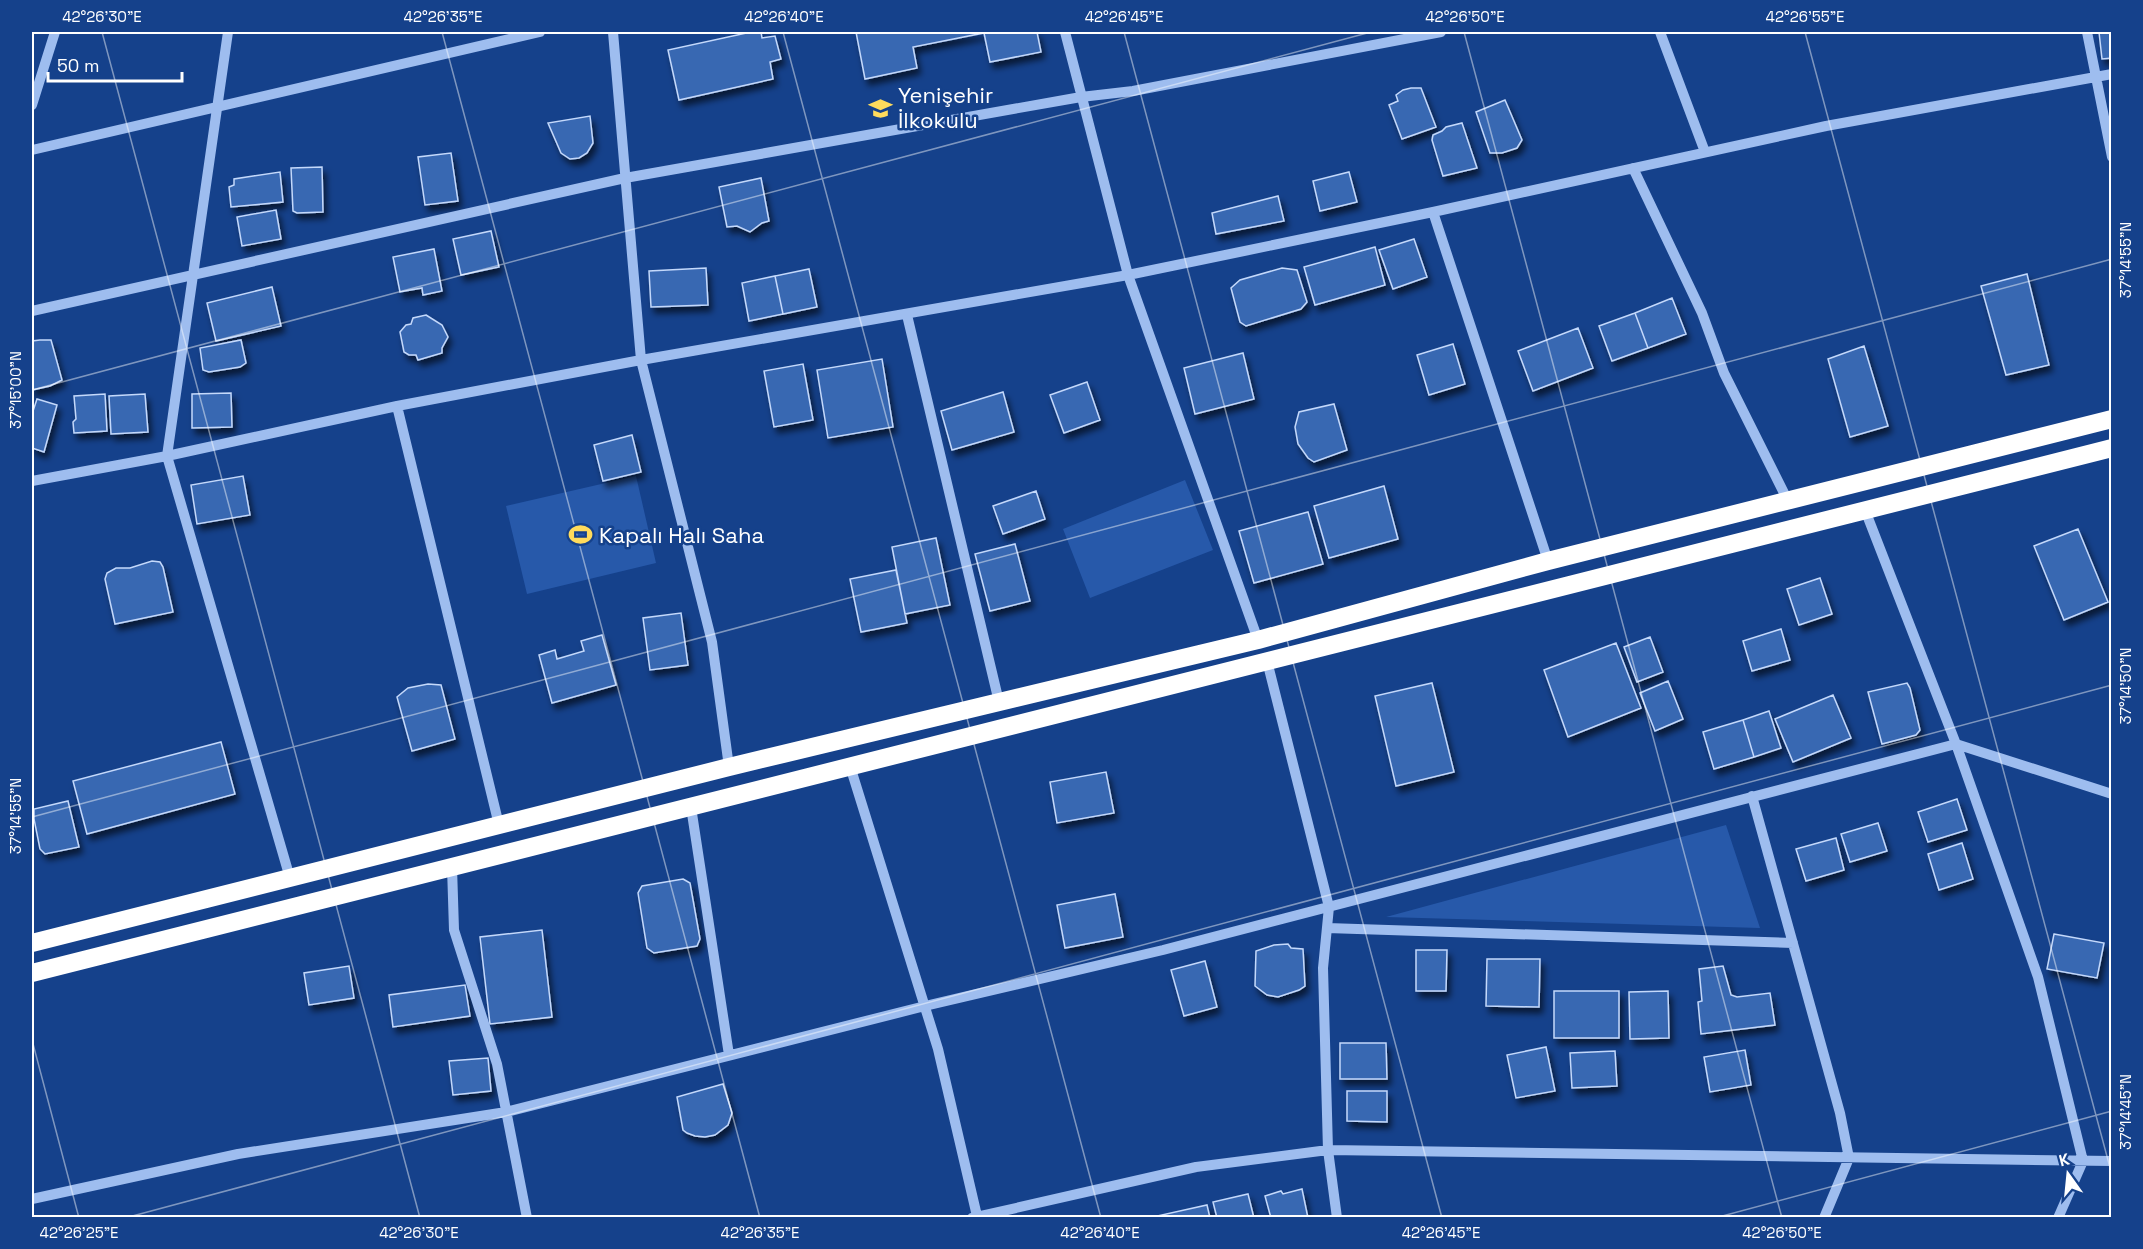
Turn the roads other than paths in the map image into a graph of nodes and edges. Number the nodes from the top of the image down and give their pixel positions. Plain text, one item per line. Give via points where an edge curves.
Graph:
1 (55, 32) edge
2 (228, 32) edge
3 (540, 32) edge
4 (613, 32) edge
5 (1065, 32) edge
6 (1441, 32) edge
7 (1660, 32) edge
8 (2087, 32) edge
9 (2112, 74) edge
10 (2096, 76) junction
11 (1082, 97) junction
12 (32, 105) edge
13 (216, 107) junction
14 (32, 150) edge
15 (1705, 152) junction
16 (2112, 157) edge
17 (1633, 168) junction
18 (625, 178) junction
19 (1433, 212) junction
20 (192, 275) junction
21 (1128, 275) junction
22 (32, 311) edge
23 (907, 315) junction
24 (641, 360) junction
25 (397, 406) junction
26 (2112, 419) edge
27 (2112, 448) edge
28 (167, 456) junction
29 (32, 481) edge
30 (1788, 501) junction
31 (1865, 510) junction
32 (1548, 561) junction
33 (1258, 640) junction
34 (1267, 661) junction
35 (999, 702) junction
36 (1956, 744) junction
37 (850, 766) junction
38 (729, 767) junction
39 (2112, 794) edge
40 (1752, 796) junction
41 (692, 807) junction
42 (499, 825) junction
43 (452, 867) junction
44 (290, 878) junction
45 (1329, 907) junction
46 (1327, 928) junction
47 (32, 943) edge
48 (1793, 943) junction
49 (32, 974) edge
50 (925, 1006) junction
51 (729, 1056) junction
52 (506, 1112) junction
53 (1328, 1150) junction
54 (1849, 1158) junction
55 (2083, 1161) junction
56 (2112, 1161) edge
57 (32, 1199) edge
58 (975, 1217) edge
59 (527, 1218) edge
60 (1337, 1218) edge
61 (1824, 1218) edge
62 (2058, 1218) edge

1 - 12 street
2 - 13 street
3 - 13 street
4 - 18 street
5 - 11 street
6 - 11 street via 1133,91
7 - 15 street
8 - 10 street
9 - 10 street
10 - 15 street
10 - 16 street
11 - 18 street
11 - 21 street
13 - 14 street
13 - 20 street
15 - 17 street
17 - 19 street
17 - 30 street via 1702,313 1724,373
18 - 20 street
18 - 24 street
19 - 21 street
19 - 32 street
20 - 22 street
20 - 28 street
21 - 23 street
21 - 33 street
23 - 24 street
23 - 35 street
24 - 25 street
24 - 38 street via 712,642
25 - 28 street
25 - 42 street
26 - 30 highway
27 - 31 highway
28 - 29 street
28 - 44 street
30 - 32 highway
31 - 34 highway
31 - 36 street
32 - 33 highway
33 - 35 highway
34 - 37 highway
34 - 45 street
35 - 38 highway
36 - 39 street
36 - 40 street
36 - 55 street via 2038,977
37 - 41 highway
37 - 50 street
38 - 42 highway
40 - 45 street
40 - 48 street
41 - 43 highway
41 - 51 street
42 - 44 highway
43 - 49 highway
43 - 52 street via 454,930 497,1064
44 - 47 highway
45 - 46 street
45 - 50 street
46 - 48 street
46 - 53 street via 1323,968
48 - 54 street
50 - 51 street
50 - 58 street
51 - 52 street
52 - 57 street via 238,1154
52 - 59 street
53 - 54 street
53 - 58 street via 1196,1167
53 - 60 street
54 - 55 street
54 - 61 street
55 - 56 street
55 - 62 street

